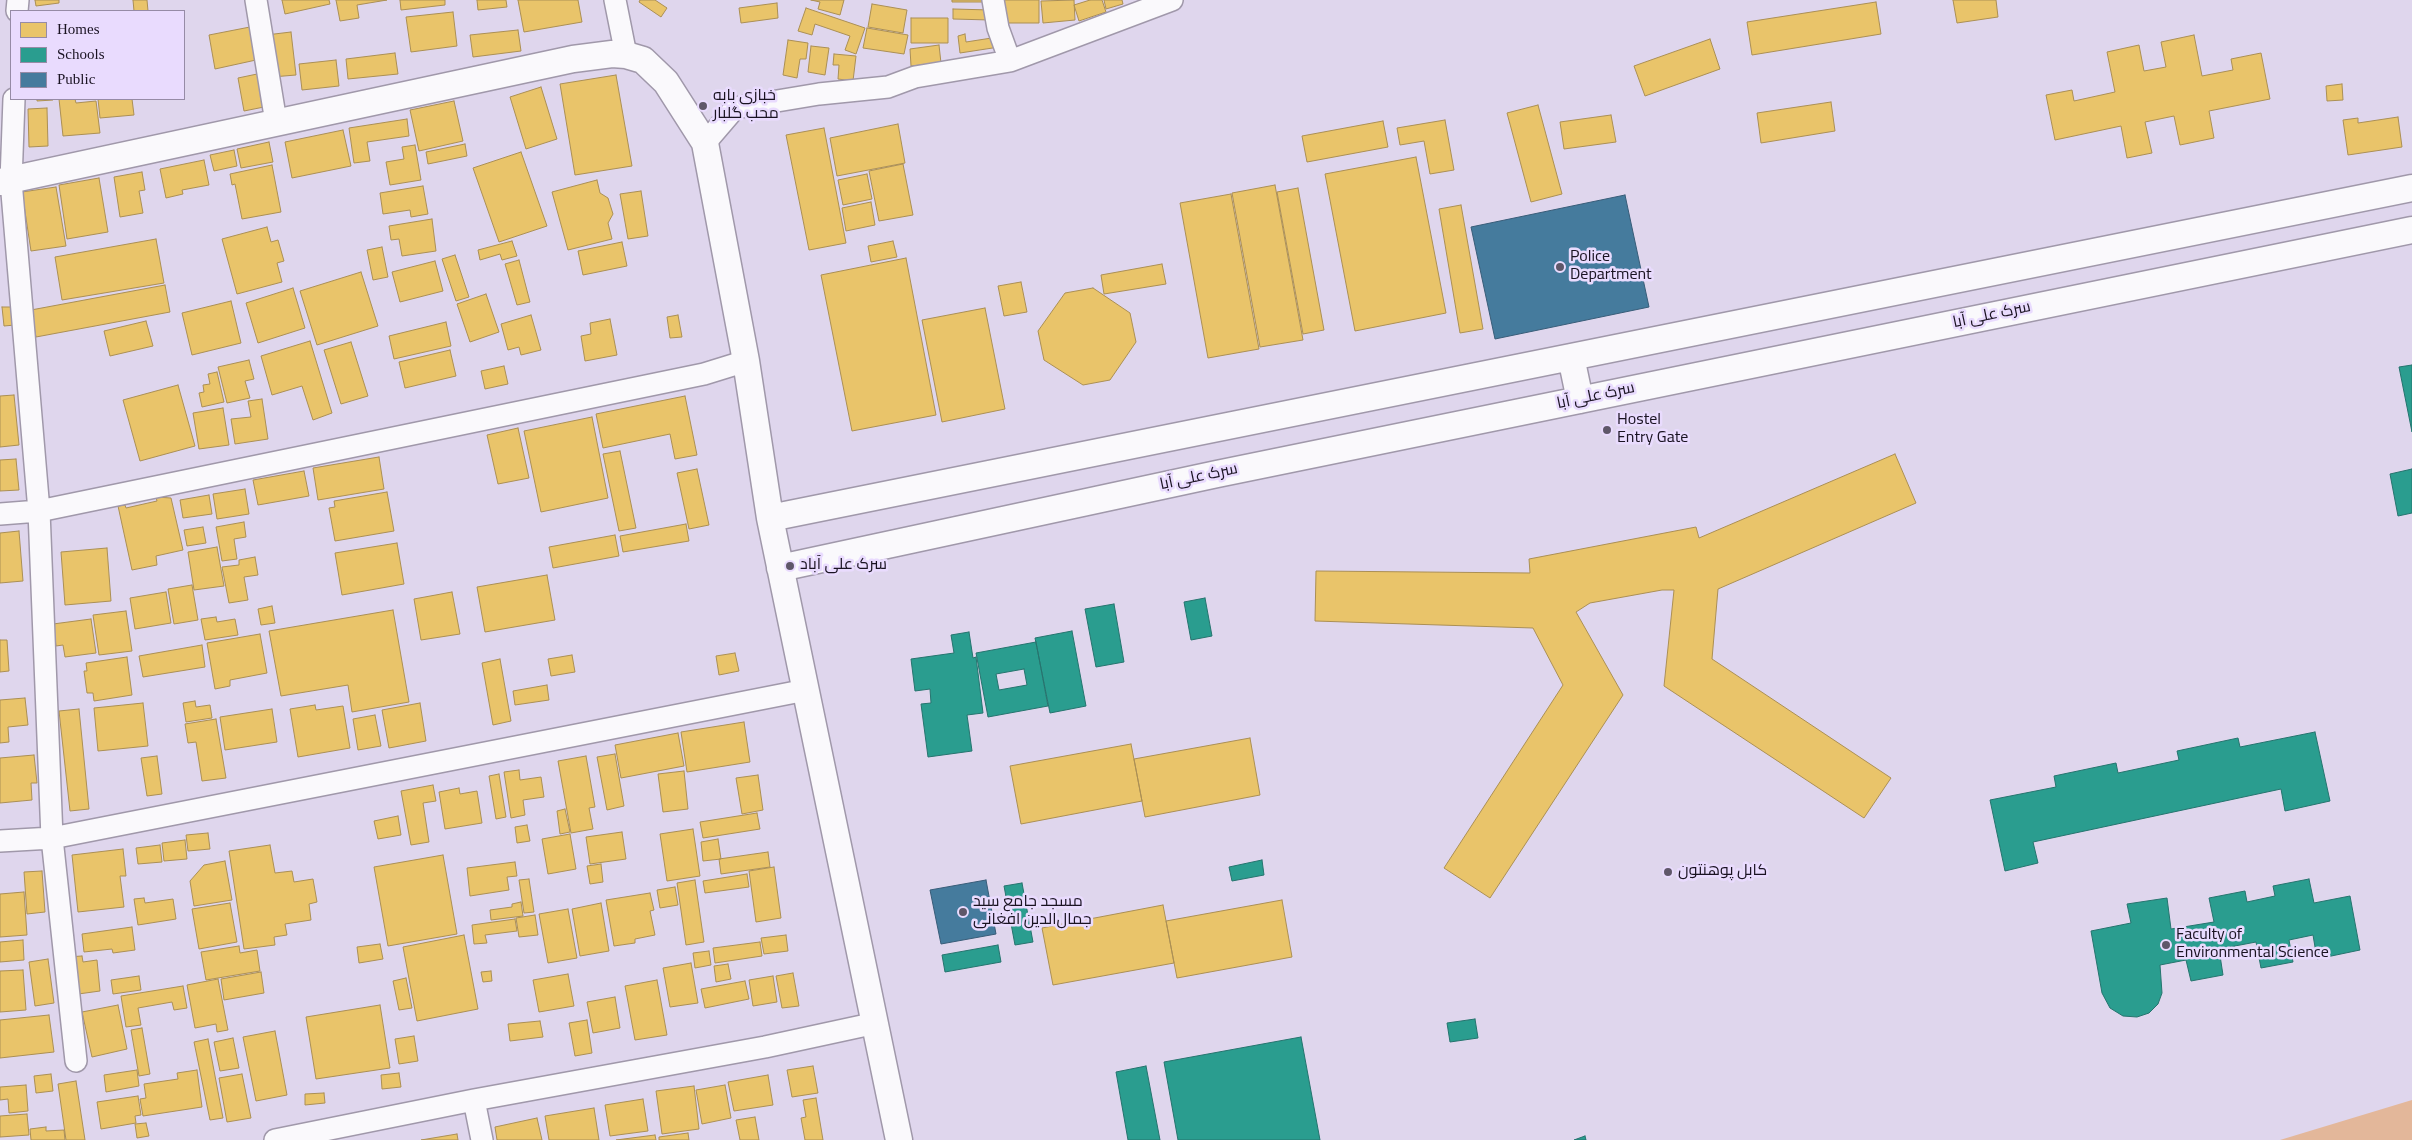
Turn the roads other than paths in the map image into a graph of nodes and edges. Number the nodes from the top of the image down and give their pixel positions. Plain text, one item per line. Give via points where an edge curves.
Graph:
1 (256, 0) edge
2 (615, 0) edge
3 (993, 0) edge
4 (1172, 0) edge
5 (1138, 7) edge
6 (626, 55) junction
7 (1010, 61) junction
8 (14, 100) edge
9 (276, 122) junction
10 (705, 142) junction
11 (6, 182) edge
12 (2412, 188) edge
13 (2412, 230) edge
14 (1571, 357) junction
15 (746, 361) junction
16 (1580, 400) junction
17 (39, 511) junction
18 (0, 514) edge
19 (770, 518) junction
20 (780, 568) junction
21 (806, 690) junction
22 (52, 838) junction
23 (0, 841) edge
24 (876, 1023) junction
25 (76, 1061) dead end
26 (474, 1100) junction
27 (275, 1140) edge
28 (482, 1140) edge
29 (899, 1140) edge

1 - 9 street
2 - 6 street
3 - 7 street via 998,28
4 - 5 street
5 - 7 street
6 - 9 street via 573,59
6 - 10 street via 643,60 666,82
7 - 10 street via 915,77 888,87 735,108
8 - 11 street
9 - 11 street
10 - 15 street
11 - 17 street
12 - 14 street
13 - 16 street, سرک علی آبا
14 - 16 street
14 - 19 street
15 - 17 street via 704,374
15 - 19 street
16 - 20 street, سرک علی آبا
17 - 18 street
17 - 22 street
19 - 20 street
20 - 21 street
21 - 22 street
21 - 24 street
22 - 23 street
22 - 25 street
24 - 26 street via 765,1047
24 - 29 street
26 - 27 street
26 - 28 street

